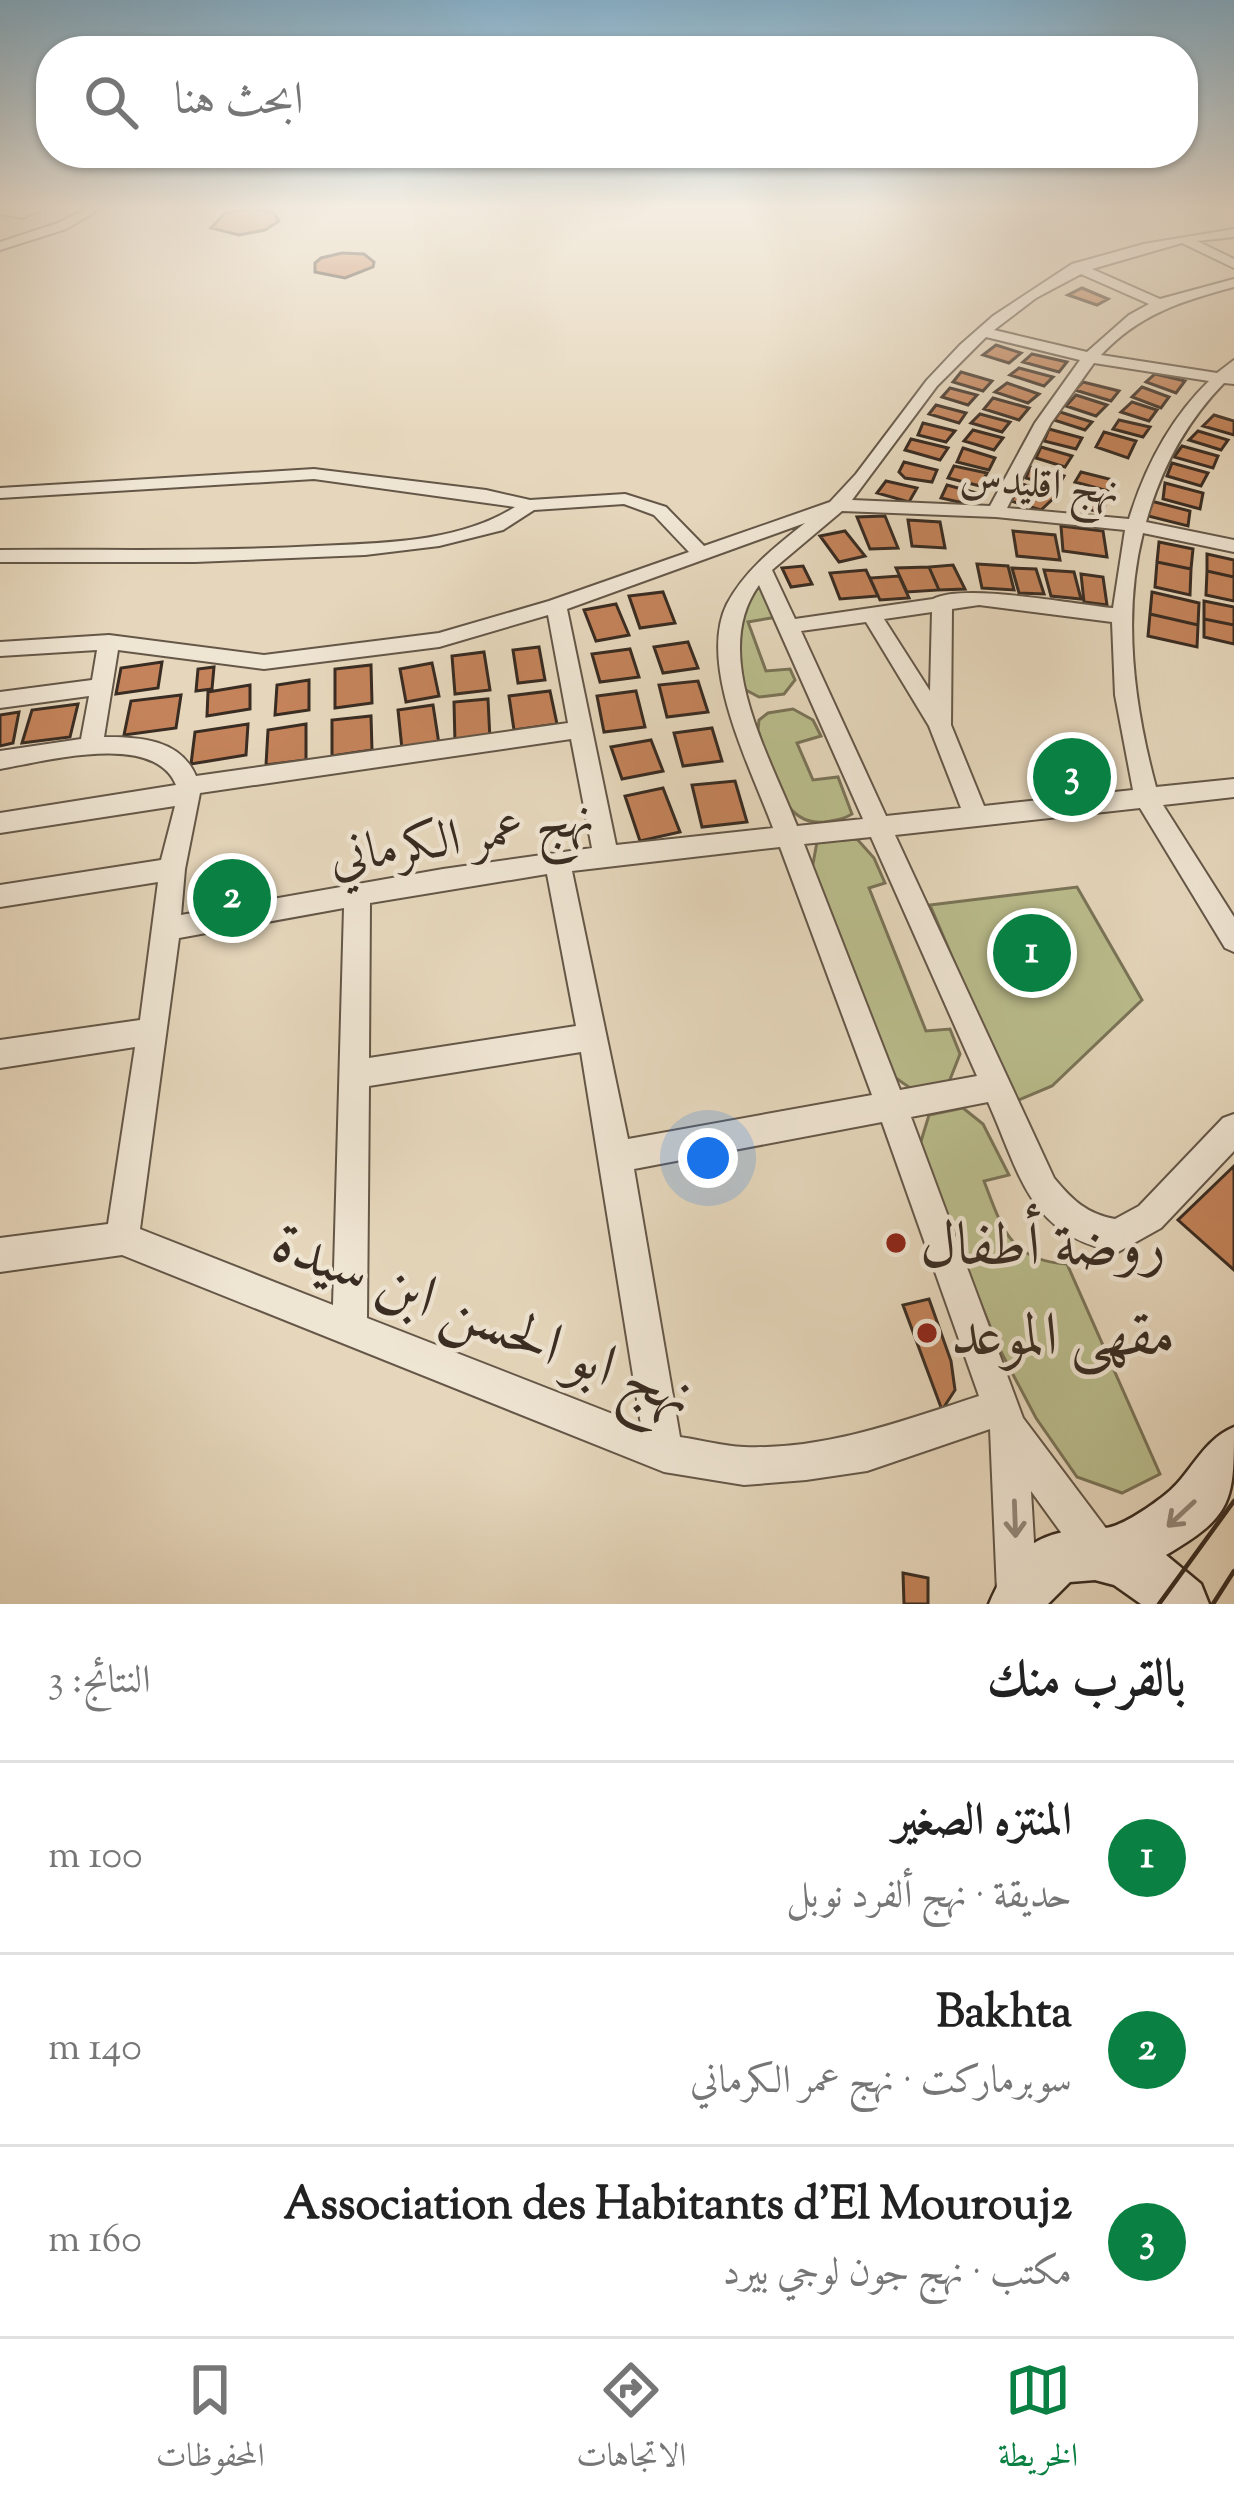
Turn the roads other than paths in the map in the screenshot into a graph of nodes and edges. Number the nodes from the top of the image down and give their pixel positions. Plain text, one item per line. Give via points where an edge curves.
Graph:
1 (1045, 284) edge
2 (1114, 284) edge
3 (1231, 284) edge
4 (1202, 292) junction
5 (1160, 304) junction
6 (1234, 307) edge
7 (985, 332) junction
8 (1092, 358) junction
9 (1229, 374) edge
10 (0, 493) edge
11 (838, 505) junction
12 (530, 506) junction
13 (996, 512) junction
14 (1133, 525) junction
15 (1234, 546) edge
16 (702, 555) junction
17 (0, 556) edge
18 (762, 569) junction
19 (942, 601) junction
20 (556, 606) junction
21 (871, 614) junction
22 (1121, 616) junction
23 (790, 626) junction
24 (109, 642) junction
25 (0, 649) edge
26 (100, 687) junction
27 (0, 700) edge
28 (940, 725) junction
29 (583, 729) junction
30 (91, 747) junction
31 (0, 760) edge
32 (1234, 788) edge
33 (187, 790) junction
34 (1148, 798) junction
35 (975, 812) junction
36 (0, 824) edge
37 (880, 824) junction
38 (790, 840) junction
39 (606, 857) junction
40 (558, 864) junction
41 (172, 868) junction
42 (0, 896) edge
43 (356, 896) junction
44 (167, 929) junction
45 (1234, 940) edge
46 (154, 1031) junction
47 (592, 1037) junction
48 (0, 1054) edge
49 (354, 1074) junction
50 (994, 1088) junction
51 (892, 1107) junction
52 (1234, 1129) edge
53 (616, 1157) junction
54 (122, 1239) junction
55 (0, 1255) edge
56 (350, 1332) junction
57 (1004, 1418) junction
58 (1234, 1453) edge
59 (664, 1454) junction
60 (1106, 1554) junction
61 (1017, 1604) edge
62 (1181, 1604) edge

1 - 7 street
2 - 5 street
3 - 4 street
4 - 5 street
4 - 6 street
5 - 8 street
7 - 8 street
7 - 11 street via 933,383
8 - 9 street
8 - 13 street via 1043,415
9 - 14 street via 1167,443
10 - 12 street via 314,474
11 - 13 street, نهج اقليدس
11 - 16 street
11 - 18 street
12 - 16 street via 639,502 670,520
12 - 17 street via 488,527 388,548 281,557
13 - 14 street, نهج اقليدس
14 - 15 street, نهج اقليدس
14 - 22 street
16 - 20 street
18 - 23 street
18 - 38 street via 738,599 727,632 729,660
19 - 21 street
19 - 22 street
19 - 28 street
20 - 24 street via 439,640 264,662
20 - 29 street
21 - 23 street
21 - 28 street
22 - 34 street via 1124,700
23 - 37 street
24 - 25 street
24 - 26 street
26 - 27 street
26 - 30 street
28 - 35 street
29 - 33 street
29 - 39 street
30 - 31 street
30 - 33 street via 154,748 181,768
32 - 34 street, نهج عمر الكرماني
33 - 36 street
33 - 41 street
34 - 35 street, نهج عمر الكرماني
34 - 45 street
35 - 37 street, نهج عمر الكرماني
37 - 38 street, نهج عمر الكرماني
37 - 50 street
38 - 39 street, نهج عمر الكرماني
38 - 51 street
39 - 40 street, نهج عمر الكرماني
40 - 43 street, نهج عمر الكرماني
40 - 47 street
41 - 42 street
41 - 44 street
43 - 44 street, نهج عمر الكرماني
43 - 49 street
44 - 46 street
46 - 48 street
46 - 54 street
47 - 49 street
47 - 53 street
49 - 56 street
50 - 51 street
50 - 52 street via 1043,1189 1086,1230 1118,1236 1150,1217
51 - 53 street
51 - 57 street
53 - 59 street
54 - 55 street, نهج ابو الحسن ابن سيدة
54 - 56 street, نهج ابو الحسن ابن سيدة
56 - 59 street, نهج ابو الحسن ابن سيدة
57 - 59 street, نهج ابو الحسن ابن سيدة via 806,1462 744,1466
57 - 60 street
57 -> 61 street
58 -> 60 street via 1184,1515
60 - 61 street via 1066,1556 1037,1573
60 - 62 street via 1142,1569

